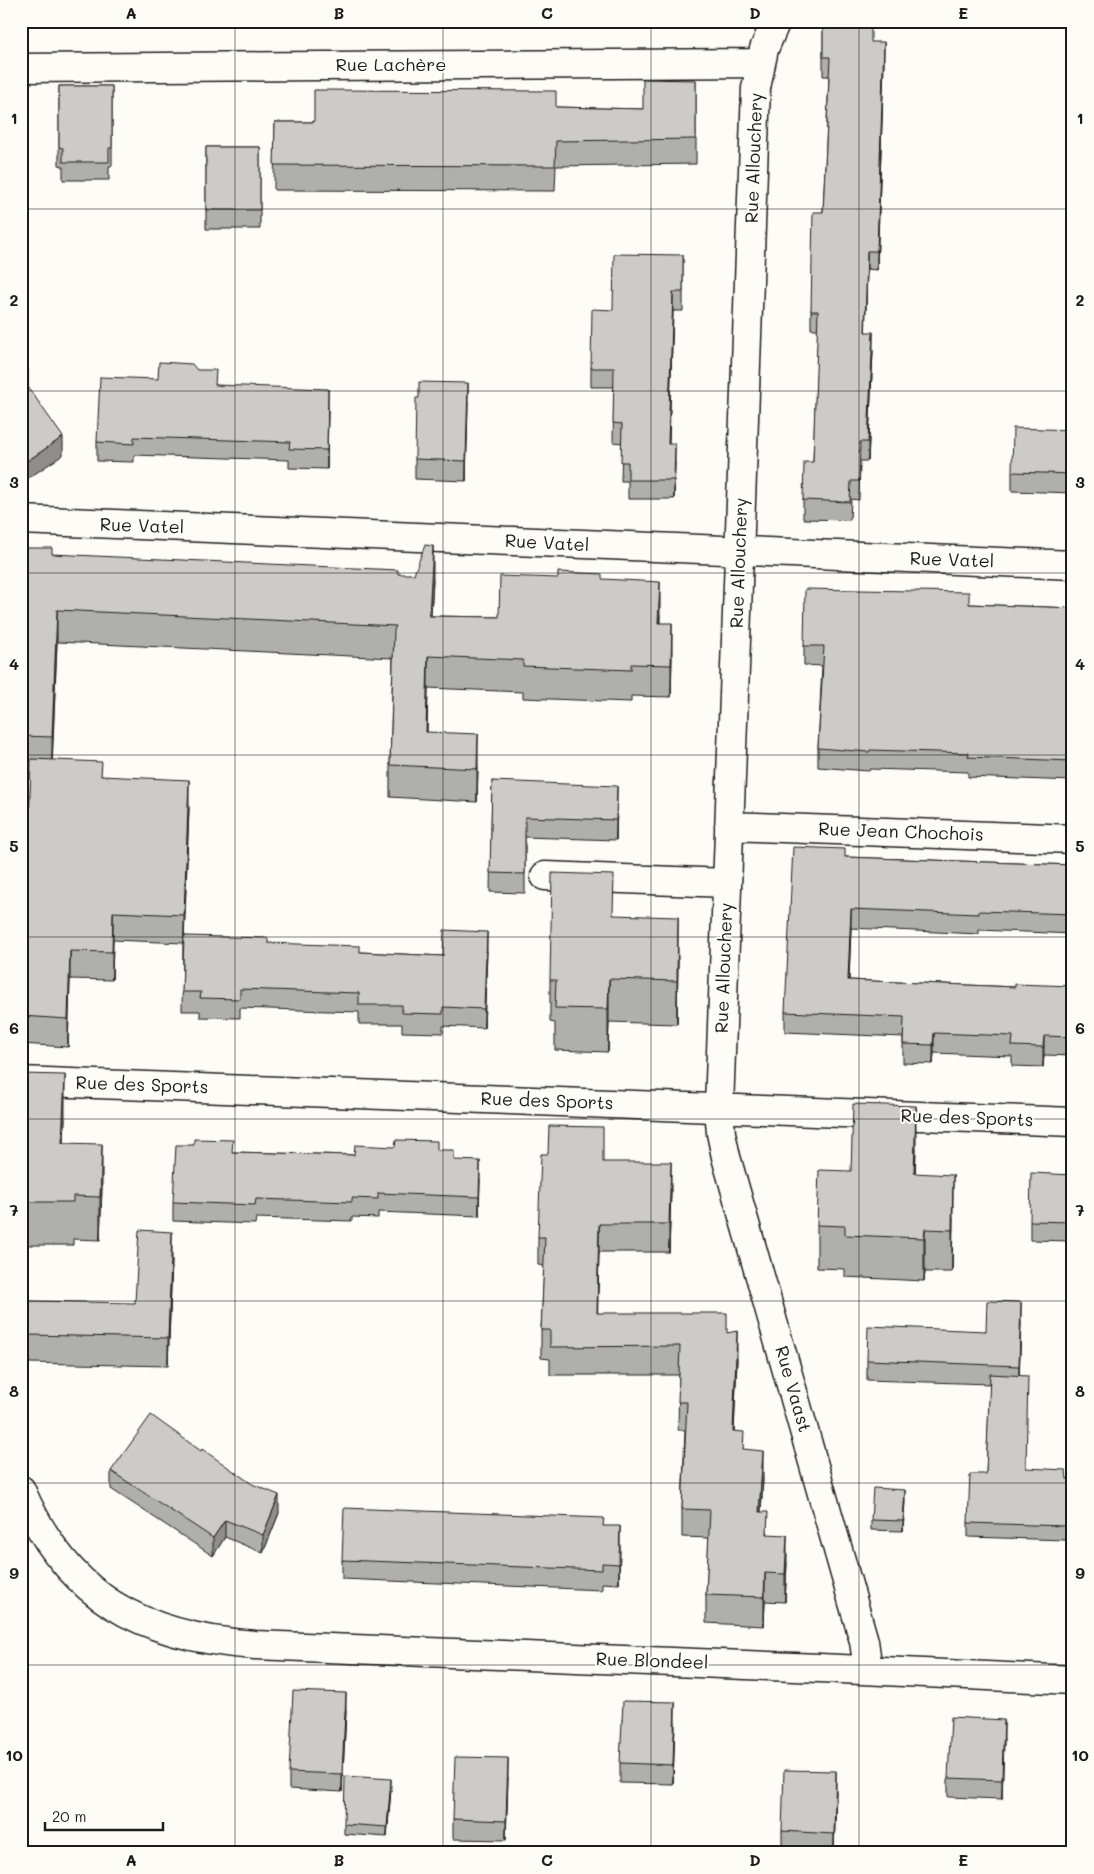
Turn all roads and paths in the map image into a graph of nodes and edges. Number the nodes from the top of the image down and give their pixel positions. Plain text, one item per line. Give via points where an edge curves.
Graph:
1 (776, 21) edge
2 (760, 63) junction
3 (21, 68) edge
4 (21, 520) edge
5 (739, 552) junction
6 (1073, 565) edge
7 (729, 826) junction
8 (1073, 839) edge
9 (546, 876) dead end
10 (727, 883) junction
11 (21, 1081) edge
12 (719, 1108) junction
13 (1073, 1122) edge
14 (21, 1490) edge
15 (868, 1670) junction
16 (1073, 1680) edge

1 - 2 street, Rue Allouchery
2 - 3 street, Rue Lachère
2 - 5 street, Rue Allouchery via 756,88
4 - 5 street, Rue Vatel
5 - 6 street, Rue Vatel
5 - 7 street, Rue Allouchery
7 - 8 street, Rue Jean Chochois
7 - 10 street, Rue Allouchery
9 - 10 street
10 - 12 street, Rue Allouchery
11 - 12 street, Rue des Sports
12 - 13 street, Rue des Sports
12 - 15 street, Rue Vaast via 729,1166 864,1641
14 - 15 street, Rue Blondeel via 42,1533 84,1583 121,1610 161,1628 201,1639 230,1643
15 - 16 street, Rue Blondeel

